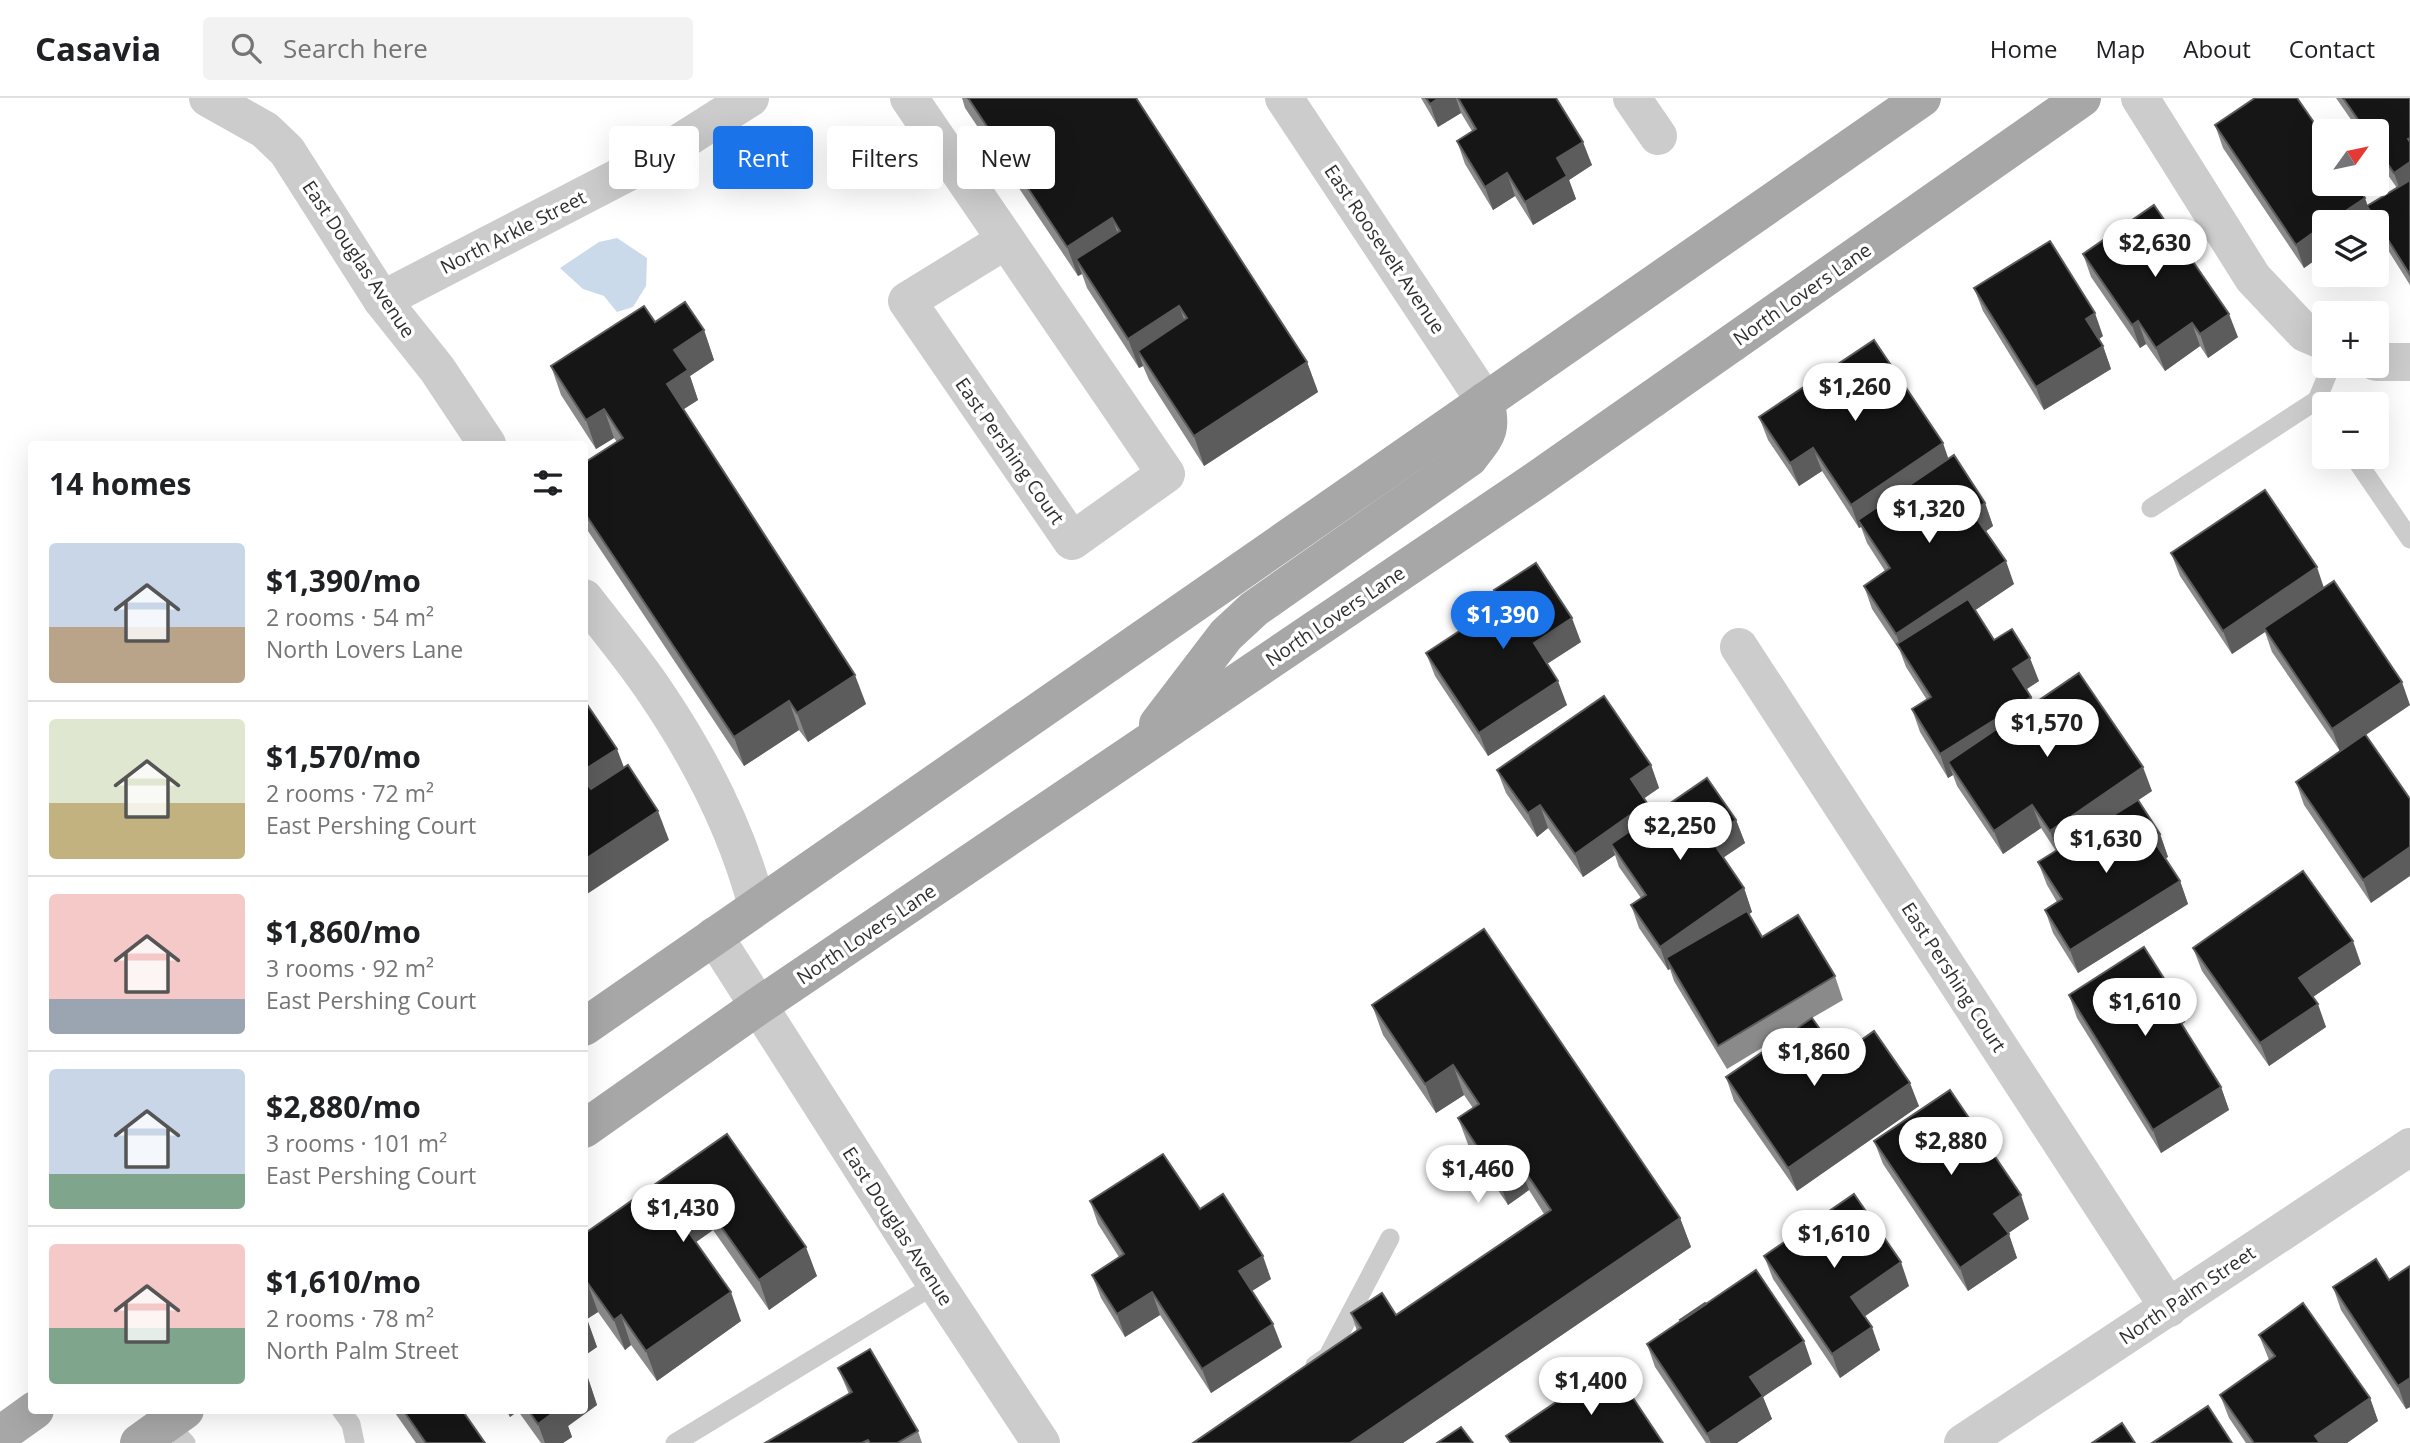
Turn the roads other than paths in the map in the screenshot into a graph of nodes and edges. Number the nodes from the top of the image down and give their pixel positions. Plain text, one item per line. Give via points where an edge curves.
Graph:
1 (208, 98) edge
2 (750, 98) edge
3 (909, 98) edge
4 (1284, 98) edge
5 (1632, 98) edge
6 (1922, 98) edge
7 (2082, 98) edge
8 (2140, 98) edge
9 (1658, 136) dead end
10 (1006, 240) junction
11 (382, 300) junction
12 (2312, 336) edge
13 (2389, 362) edge
14 (2410, 362) edge
15 (1485, 401) junction
16 (2312, 411) edge
17 (485, 441) edge
18 (2362, 469) edge
19 (2151, 508) dead end
20 (2410, 540) edge
21 (588, 603) edge
22 (1739, 647) dead end
23 (1140, 748) junction
24 (757, 906) junction
25 (714, 936) junction
26 (757, 1007) junction
27 (588, 1024) edge
28 (588, 1126) edge
29 (2410, 1147) edge
30 (1390, 1238) dead end
31 (936, 1284) junction
32 (2169, 1308) junction
33 (1294, 1380) edge
34 (29, 1414) edge
35 (344, 1414) edge
36 (0, 1435) edge
37 (355, 1443) edge
38 (675, 1443) edge
39 (1041, 1443) edge
40 (1963, 1443) edge

1 - 11 street, East Douglas Avenue via 265,130 286,151
2 - 11 street, North Arkle Street via 652,160
3 - 10 street, East Pershing Court
4 - 15 street, East Roosevelt Avenue
5 - 9 street
6 - 15 main road
7 - 23 main road, North Lovers Lane via 1535,481
8 - 12 street via 2253,278
10 - 10 street, East Pershing Court via 1166,474 1072,541 907,301
11 - 17 street, East Douglas Avenue via 438,369
13 - 14 street
15 - 23 main road via 1490,422 1469,458 1254,609 1226,635
15 - 24 main road
16 - 19 lane
18 - 20 lane
21 - 24 street via 657,693 716,794
22 - 32 street, East Pershing Court
23 - 26 main road, North Lovers Lane
24 - 25 main road
25 - 26 street, East Douglas Avenue
25 - 27 main road
26 - 28 main road, North Lovers Lane
26 - 31 street, East Douglas Avenue
29 - 32 street, North Palm Street
30 - 33 lane via 1328,1356
31 - 38 lane
31 - 39 street, East Douglas Avenue
32 - 40 street, North Palm Street
34 - 36 main road
35 - 37 lane

